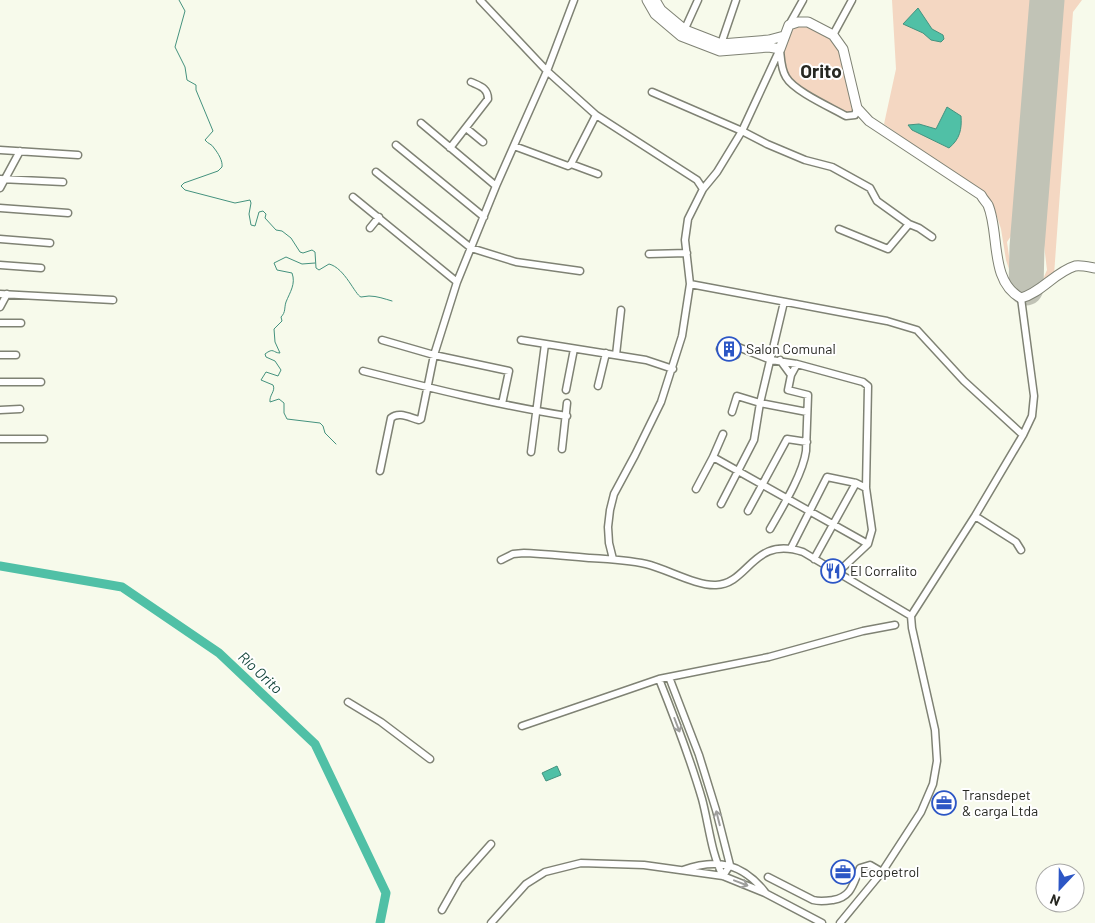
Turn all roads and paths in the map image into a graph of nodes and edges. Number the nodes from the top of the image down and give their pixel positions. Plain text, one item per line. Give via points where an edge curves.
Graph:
1 (480, 0) edge
2 (574, 0) edge
3 (647, 0) edge
4 (655, 0) edge
5 (698, 0) edge
6 (736, 0) edge
7 (803, 0) edge
8 (852, 0) edge
9 (790, 26) junction
10 (683, 33) junction
11 (833, 34) junction
12 (784, 36) junction
13 (721, 44) junction
14 (780, 48) junction
15 (546, 71) junction
16 (472, 82) dead end
17 (652, 92) dead end
18 (858, 108) junction
19 (596, 115) junction
20 (421, 123) dead end
21 (466, 128) junction
22 (742, 130) junction
23 (483, 142) dead end
24 (396, 145) dead end
25 (514, 146) junction
26 (450, 148) junction
27 (0, 150) edge
28 (20, 152) junction
29 (78, 155) dead end
30 (571, 164) junction
31 (376, 172) dead end
32 (598, 174) dead end
33 (2, 179) edge
34 (63, 182) dead end
35 (496, 186) junction
36 (0, 188) edge
37 (703, 189) junction
38 (353, 197) dead end
39 (0, 208) edge
40 (68, 213) dead end
41 (379, 217) junction
42 (484, 217) junction
43 (909, 224) junction
44 (370, 228) dead end
45 (839, 229) dead end
46 (932, 237) dead end
47 (0, 239) edge
48 (50, 243) dead end
49 (471, 248) junction
50 (649, 254) dead end
51 (686, 254) junction
52 (0, 265) edge
53 (40, 268) dead end
54 (1095, 268) edge
55 (580, 271) dead end
56 (457, 282) junction
57 (690, 284) junction
58 (3, 294) edge
59 (1021, 298) junction
60 (113, 300) dead end
61 (784, 302) junction
62 (0, 307) edge
63 (621, 310) dead end
64 (0, 323) edge
65 (21, 323) dead end
66 (382, 340) dead end
67 (521, 340) dead end
68 (545, 344) junction
69 (574, 348) junction
70 (720, 349) dead end
71 (606, 353) junction
72 (0, 355) edge
73 (16, 355) dead end
74 (434, 355) junction
75 (616, 355) junction
76 (770, 360) junction
77 (780, 360) junction
78 (797, 364) junction
79 (673, 369) junction
80 (363, 371) dead end
81 (791, 375) junction
82 (0, 382) edge
83 (41, 382) dead end
84 (598, 386) dead end
85 (427, 388) junction
86 (566, 390) dead end
87 (567, 403) dead end
88 (502, 404) junction
89 (760, 404) junction
90 (20, 409) dead end
91 (0, 410) edge
92 (536, 411) junction
93 (732, 412) dead end
94 (807, 412) junction
95 (566, 416) junction
96 (723, 434) dead end
97 (1023, 435) junction
98 (0, 439) edge
99 (44, 439) dead end
100 (807, 442) junction
101 (562, 449) dead end
102 (531, 452) dead end
103 (713, 457) junction
104 (380, 471) dead end
105 (740, 471) junction
106 (856, 483) junction
107 (763, 485) junction
108 (866, 488) junction
109 (696, 489) dead end
110 (787, 499) junction
111 (721, 504) dead end
112 (748, 511) dead end
113 (811, 511) junction
114 (975, 516) junction
115 (832, 524) junction
116 (770, 529) dead end
117 (868, 544) junction
118 (791, 548) junction
119 (1021, 550) dead end
120 (814, 558) junction
121 (613, 559) junction
122 (501, 560) dead end
123 (837, 573) junction
124 (911, 616) junction
125 (895, 625) dead end
126 (669, 678) junction
127 (659, 679) junction
128 (348, 702) dead end
129 (522, 726) dead end
130 (699, 755) junction
131 (430, 759) dead end
132 (691, 759) junction
133 (491, 844) dead end
134 (716, 863) junction
135 (730, 865) junction
136 (682, 870) junction
137 (882, 872) junction
138 (723, 876) junction
139 (768, 877) dead end
140 (765, 892) junction
141 (442, 910) dead end
142 (491, 923) edge
143 (822, 923) edge
144 (840, 923) edge

1 - 15 street
2 - 15 street
3 - 10 main road via 655,14
4 - 10 main road
5 - 10 street
6 - 13 street
7 - 9 street
8 - 11 street
9 - 11 main road via 808,22
9 - 12 main road
10 - 13 main road
10 - 14 main road via 720,51
11 - 18 main road via 843,49
12 - 13 main road
12 - 14 main road
14 - 18 street via 781,67 793,86 846,116 855,115
14 - 22 street
15 - 19 street
15 - 25 street
16 - 21 street via 484,88 488,99
17 - 22 street
18 - 59 main road via 869,121 982,195 988,206 998,263 1008,288
19 - 30 street
19 - 37 street via 697,180
20 - 26 street
21 - 23 street
21 - 26 street
22 - 37 street
22 - 43 street via 805,160 832,167 870,188 877,201
24 - 42 street
25 - 30 street via 568,166
25 - 35 street
26 - 35 street
27 - 28 street
28 - 29 street
28 - 33 street
30 - 32 street
31 - 49 street
33 - 34 street
33 - 36 street
35 - 42 street
37 - 51 street via 688,219
38 - 41 street
39 - 40 street
41 - 44 street
41 - 56 street
42 - 49 street
43 - 45 street via 888,249
43 - 46 street
47 - 48 street
49 - 55 street via 516,262
49 - 56 street
50 - 51 street
51 - 57 street
52 - 53 street
54 - 59 main road via 1076,266 1030,296
56 - 74 street
57 - 61 street
57 - 79 street
58 - 60 street
58 - 62 street
59 - 97 street via 1034,396 1032,416
61 - 76 street
61 - 97 street via 887,321 917,330 964,381
63 - 75 street
64 - 65 street
66 - 74 street
67 - 68 street
68 - 69 street
68 - 92 street
69 - 71 street
69 - 86 street
70 - 76 street via 736,355 738,347
71 - 75 street
71 - 84 street
72 - 73 street
74 - 85 street
74 - 88 street via 509,371
75 - 79 street
76 - 77 street
76 - 89 street
77 - 78 street
77 - 81 street
78 - 81 street
78 - 108 street via 868,386
79 - 121 street via 661,402 614,494 608,526
80 - 85 street
81 - 94 street via 788,390 808,395
82 - 83 street
85 - 88 street
85 - 104 street via 419,420 401,415 391,418
87 - 95 street
88 - 92 street
89 - 93 street via 738,396
89 - 94 street
89 - 105 street via 754,440
90 - 91 street
92 - 95 street
92 - 102 street
94 - 100 street
95 - 101 street
96 - 103 street
97 - 114 street
98 - 99 street
100 - 107 street via 787,439
100 - 110 street via 805,459
103 - 105 street
103 - 109 street
105 - 107 street
105 - 111 street
106 - 108 street
106 - 113 street via 827,477
106 - 115 street
107 - 110 street
107 - 112 street
108 - 117 street via 872,530
110 - 113 street
110 - 116 street
113 - 115 street
113 - 118 street
114 - 119 street via 1010,537
114 - 124 street
115 - 117 street
115 - 120 street
117 - 123 street
118 - 120 street
118 - 121 street via 760,555 727,583 716,586 646,564
120 - 123 street
121 - 122 street via 524,553
123 - 124 street
124 - 137 street via 935,730 937,760 933,784 921,812
125 - 126 street via 770,657
126 - 127 street
126 - 130 street
127 - 129 street
127 -> 132 street
128 - 131 street
130 - 132 street
135 -> 130 street
132 - 134 street
133 - 141 street via 460,880
134 - 135 street
134 - 136 street via 698,864
134 - 138 street
135 - 138 street
135 - 140 street via 756,881
136 - 138 street
136 - 142 street via 581,863 545,872 526,884
137 - 139 street via 870,865 860,868 847,896 819,902
137 - 144 street
138 -> 140 street
140 - 143 street

